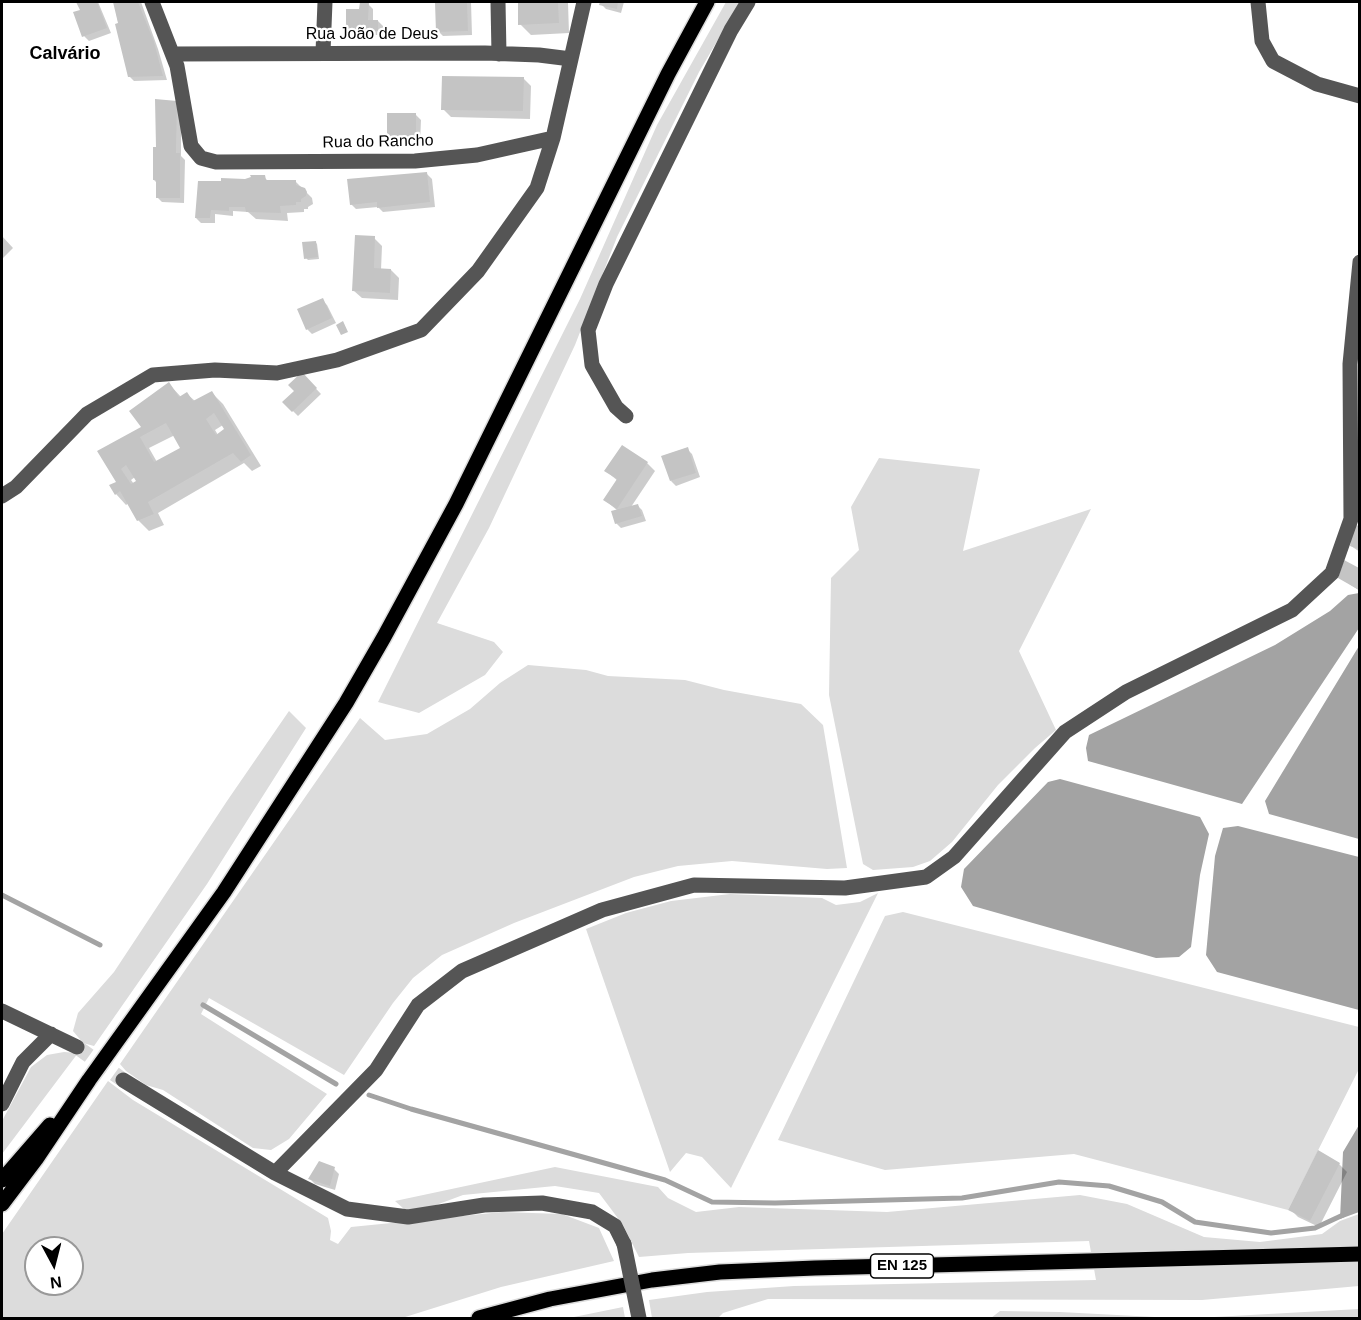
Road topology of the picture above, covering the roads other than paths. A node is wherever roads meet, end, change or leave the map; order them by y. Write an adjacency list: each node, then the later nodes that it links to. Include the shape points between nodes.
1 (152, 2): 9 (street)
2 (325, 2): 8 (street)
3 (498, 2): 10 (street)
4 (584, 2): 11 (street)
5 (707, 2): 20 (main road, via 456,504 384,637 224,892)
6 (748, 2): 15 (street, via 606,284 588,330 591,365 616,407)
7 (1258, 2): 12 (street, via 1262,41 1273,61 1317,84)
8 (323, 52): 9 (street, Rua João de Deus); 10 (street, Rua João de Deus)
9 (173, 54): 13 (street, Rua do Rancho, via 191,146 201,158 216,162 415,161 477,155)
10 (499, 54): 11 (street, Rua João de Deus)
11 (571, 59): 13 (street)
12 (1359, 96)
13 (553, 138): 16 (street, via 537,188 478,271 421,330 337,360 277,373 215,370 153,375 87,414 16,487)
14 (1359, 262): 23 (street, via 1350,364 1350,519 1332,573 1292,610 1126,692 1065,732 954,857 926,877 845,888 694,885 602,910 462,971 418,1005 376,1070)
15 (626, 416)
16 (2, 496)
17 (2, 1011): 18 (street)
18 (51, 1034): 19 (street); 22 (street, via 23,1062)
19 (77, 1047)
20 (89, 1080): 24 (main road); 25 (main road)
21 (123, 1080): 23 (street)
22 (2, 1104)
23 (275, 1173): 28 (street, bridge, via 347,1209 408,1217 484,1205 542,1203 592,1212 615,1226 624,1244)
24 (2, 1180)
25 (2, 1204)
26 (1359, 1254): 27 (main road, EN 125, via 720,1272 550,1299)
27 (480, 1318)
28 (639, 1318)

